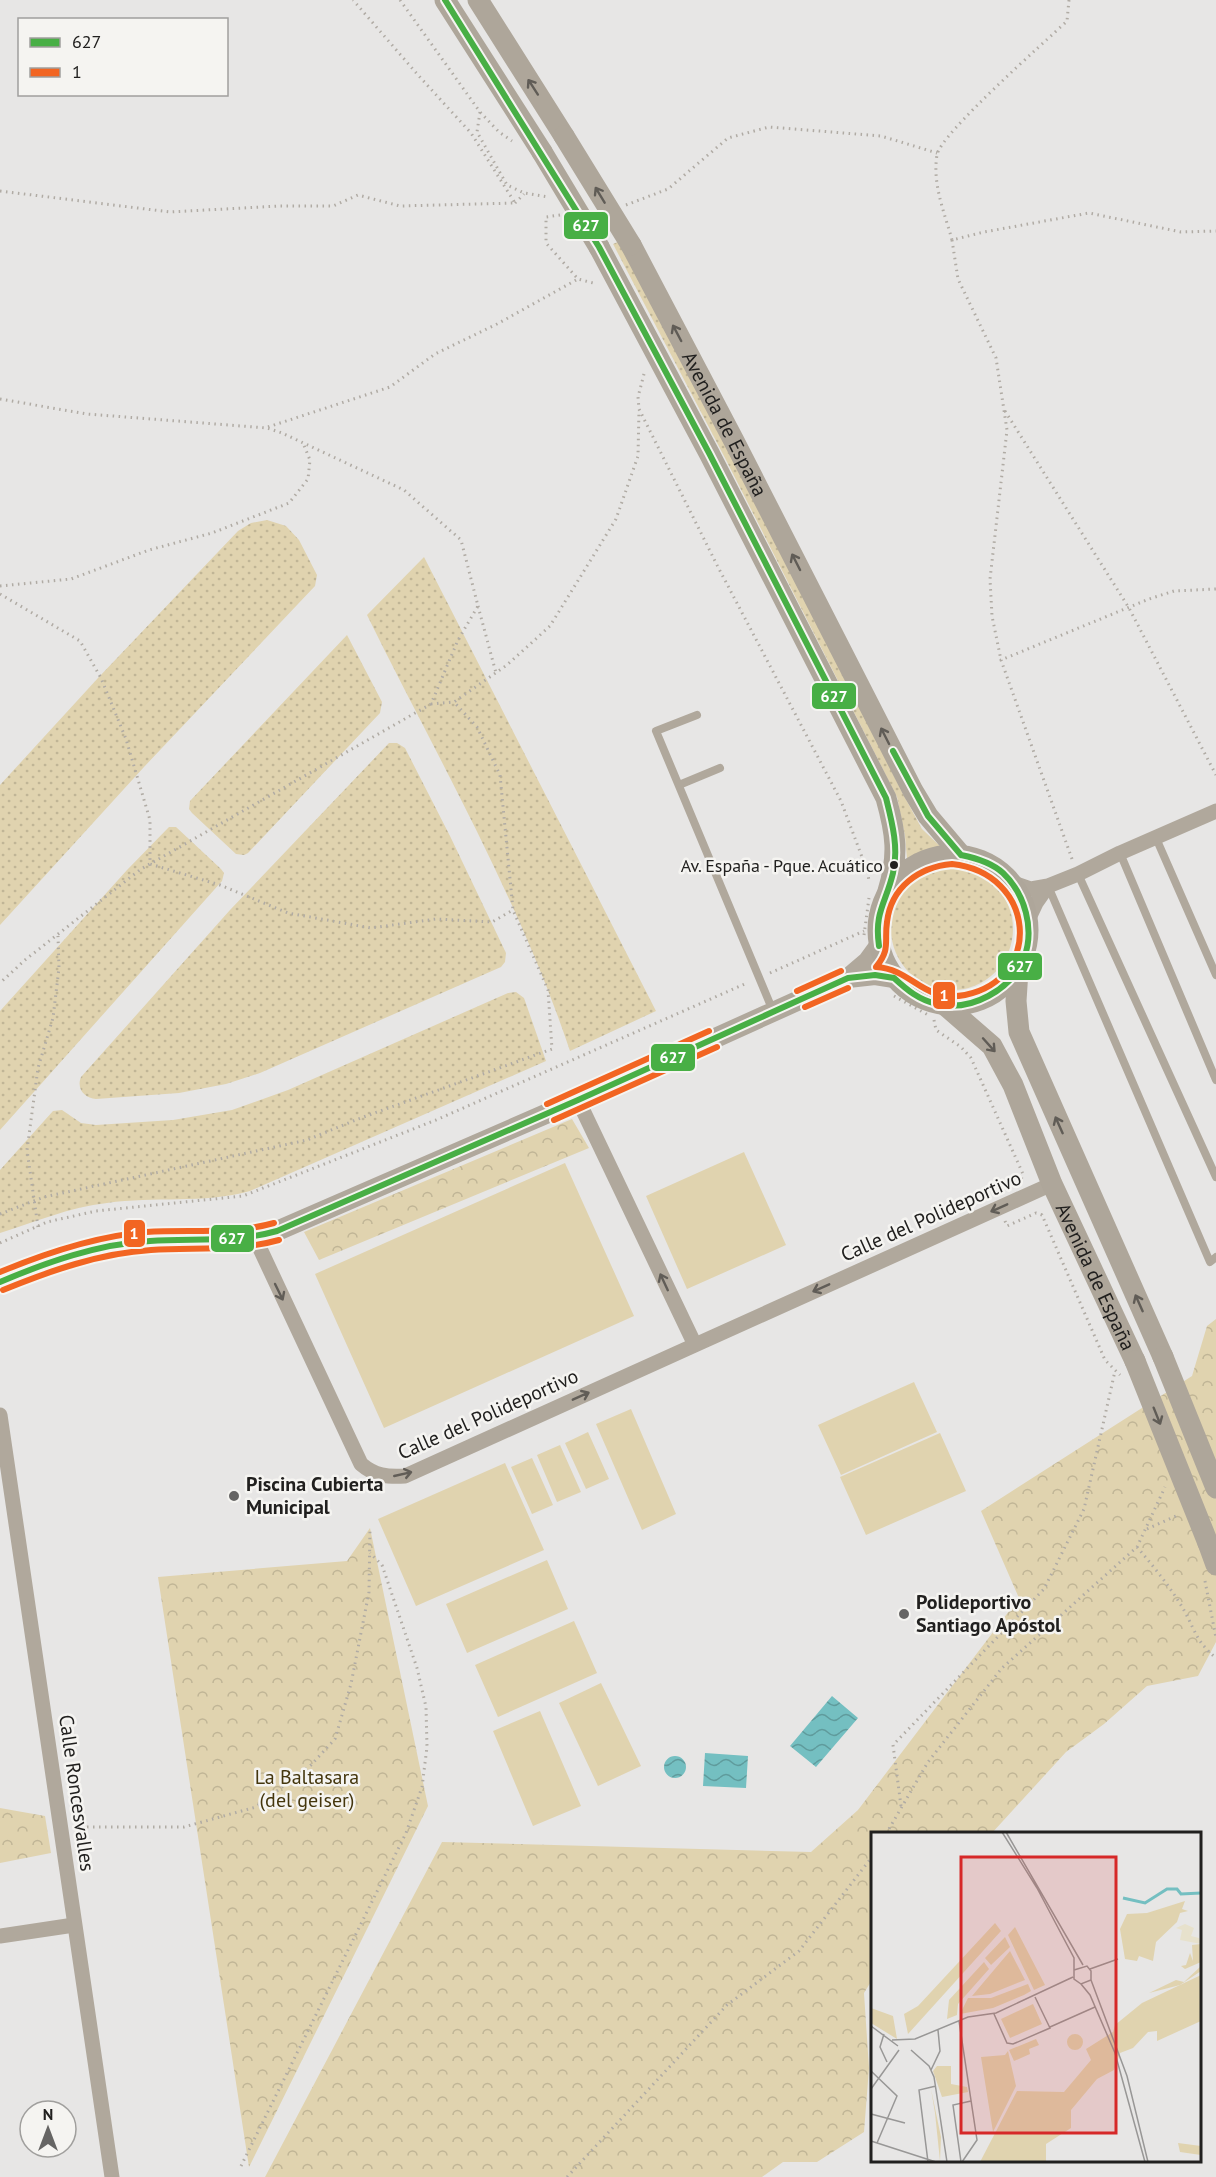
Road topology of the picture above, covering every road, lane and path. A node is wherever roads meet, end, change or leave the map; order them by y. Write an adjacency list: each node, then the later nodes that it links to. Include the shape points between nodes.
1 (353, 0): 10 (path, via 471,133)
2 (400, 0): 6 (path, via 480,112)
3 (445, 0): 44 (main road, Avenida de España, bridge, via 599,247 715,463 886,798 895,830 894,869)
4 (478, 0): 39 (main road, Avenida de España, one-way to 4, bridge, via 913,791 631,244)
5 (1070, 0): 7 (path, via 1067,21 952,131)
6 (517, 148)
7 (937, 153): 11 (path, via 881,136 769,127 728,138 668,189); 13 (path, via 937,185)
8 (0, 191): 10 (path, via 170,212 333,206 358,195 400,206)
9 (524, 194): 10 (path)
10 (514, 203)
11 (621, 206)
12 (1216, 231): 13 (path, via 1181,232 1089,213)
13 (952, 240): 20 (path, via 958,279 996,357)
14 (596, 277): 16 (path)
15 (578, 279): 21 (path, via 435,354 390,387)
16 (602, 285)
17 (644, 370): 19 (path)
18 (0, 399): 21 (path, via 87,414)
19 (639, 409): 29 (path, via 639,456 616,519 550,627); 48 (path, via 841,801 868,873)
20 (1004, 409): 27 (path); 28 (path, via 1007,430 990,579)
21 (267, 428): 22 (path)
22 (303, 443): 23 (path, via 310,460 308,479 289,503 71,579); 26 (path, via 404,490 461,540)
23 (0, 586)
24 (1216, 589): 27 (path, via 1174,591)
25 (0, 594): 40 (path, via 80,641 101,678 126,739 150,820)
26 (478, 606): 29 (path); 31 (path, via 458,640)
27 (1129, 608): 28 (path); 34 (path)
28 (1001, 660): 41 (path)
29 (496, 674): 30 (path)
30 (453, 702): 31 (path); 45 (path, via 477,727 500,775)
31 (431, 704): 40 (path)
32 (697, 715): 35 (lane, via 656,731)
33 (720, 768): 35 (lane)
34 (1216, 775)
35 (679, 785): 51 (lane)
36 (1216, 811): 37 (street)
37 (1156, 838): 38 (street); 50 (lane)
38 (1120, 853): 41 (street); 57 (lane)
39 (961, 855): 42 (main road, via 986,862); 44 (main road, via 939,855 919,862)
40 (150, 864): 45 (path, via 220,885 288,913 371,928 436,919 492,922); 47 (path)
41 (1078, 874): 43 (street); 59 (lane)
42 (1013, 883): 43 (street, via 1031,889); 46 (main road)
43 (1048, 886): 46 (street); 68 (lane, via 1210,1262)
44 (888, 891): 48 (main road, via 877,927)
45 (513, 910): 62 (path, via 548,990 552,1048 307,1140)
46 (1028, 920): 49 (main road, via 1029,937)
47 (58, 935): 53 (path); 62 (path, via 53,1018 38,1068 27,1150)
48 (869, 939): 51 (path); 52 (street, via 868,962); 54 (main road)
49 (1018, 970): 55 (main road, via 999,991 974,1003); 75 (main road, Avenida de España, one-way to 49, bridge, via 1019,1032)
50 (1216, 975)
51 (759, 978): 56 (lane); 65 (path, via 436,1120 243,1196 96,1210)
52 (848, 978): 54 (street, via 875,975); 56 (street)
53 (0, 983)
54 (893, 986): 55 (main road); 60 (path, via 899,1000 933,1017 936,1030 971,1058 1023,1174)
55 (946, 1006): 61 (main road, Avenida de España, one-way to 61, via 992,1046 1013,1085)
56 (773, 1012): 58 (street)
57 (1216, 1080)
58 (578, 1100): 66 (street); 70 (street, one-way to 58)
59 (1216, 1177)
60 (1021, 1182)
61 (1052, 1184): 63 (street, Calle del Polideportivo); 72 (main road, Avenida de España)
62 (34, 1201): 64 (path); 65 (path)
63 (999, 1208): 70 (street, Calle del Polideportivo, one-way to 70); 71 (path, via 1007,1226 1036,1213 1042,1215 1105,1360)
64 (0, 1214)
65 (38, 1227): 67 (path)
66 (255, 1239): 69 (street, via 148,1241 56,1261); 70 (street, Calle del Polideportivo, one-way to 70, via 361,1464 371,1473 405,1476)
67 (0, 1243)
68 (1216, 1257)
69 (0, 1282)
70 (695, 1345)
71 (1115, 1371): 72 (path); 82 (path, via 1084,1509 1044,1589 893,1745)
72 (1130, 1371): 79 (main road, Avenida de España, one-way to 79, bridge, via 1208,1543)
73 (0, 1415): 83 (street, Calle Roncesvalles)
74 (1166, 1486): 77 (path)
75 (1216, 1488)
76 (370, 1528): 78 (path)
77 (1137, 1547): 81 (path, via 1184,1611 1202,1647); 82 (path, via 1002,1668 928,1762)
78 (370, 1553): 83 (path, via 369,1592 351,1684 335,1739 311,1766 256,1807 184,1827); 88 (path, via 382,1565 417,1668 426,1717 422,1787 406,1833)
79 (1210, 1572): 80 (path)
80 (1216, 1638)
81 (1216, 1659)
82 (901, 1808): 84 (path)
83 (62, 1827): 86 (street, Calle Roncesvalles)
84 (887, 1832)
85 (871, 1860): 90 (path, via 799,1951 727,2005)
86 (74, 1925): 87 (street); 89 (street, Calle Roncesvalles)
87 (0, 1936)
88 (241, 2166)
89 (112, 2177)
90 (567, 2177)

